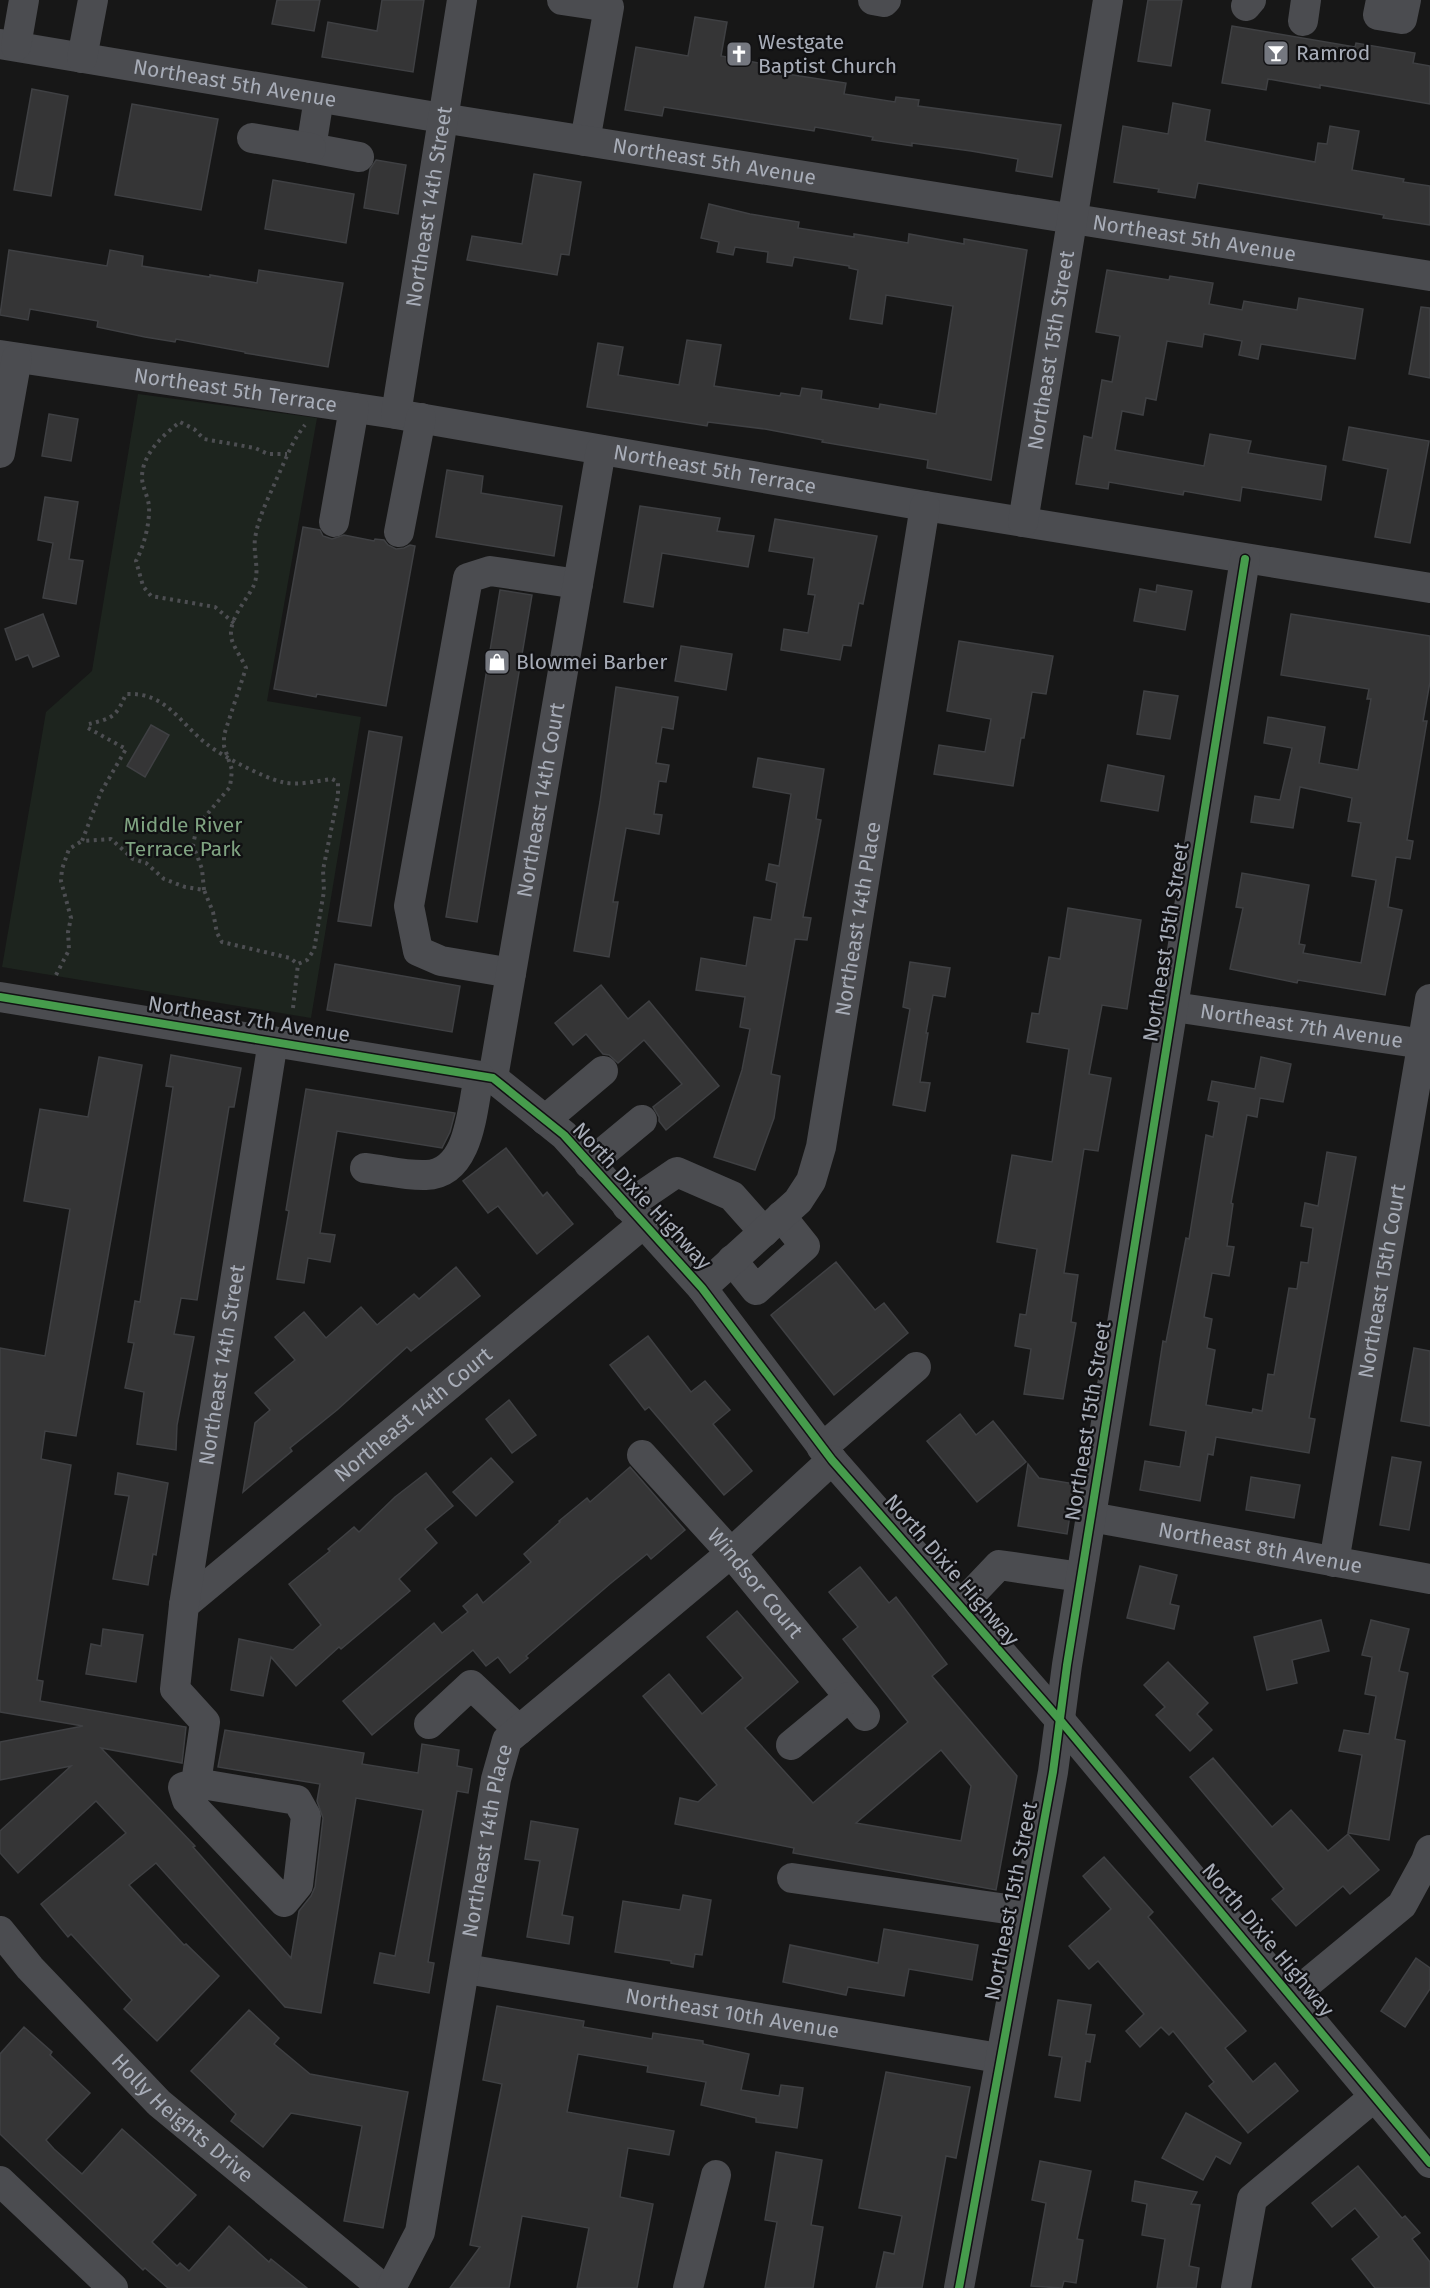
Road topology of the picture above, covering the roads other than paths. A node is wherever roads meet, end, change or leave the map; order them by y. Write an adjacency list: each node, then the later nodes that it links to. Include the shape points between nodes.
1 (24, 0): 10 (street)
2 (93, 0): 11 (street)
3 (462, 0): 13 (street, Northeast 14th Street)
4 (562, 0): 15 (street, via 609,7)
5 (873, 0): 6 (street)
6 (886, 0)
7 (1108, 0): 18 (street, Northeast 15th Street)
8 (1381, 0): 9 (street, via 1378,15 1402,19)
9 (1406, 0)
10 (8, 45): 11 (street, Northeast 5th Avenue)
11 (82, 58): 12 (street, Northeast 5th Avenue)
12 (319, 98): 13 (street, Northeast 5th Avenue); 16 (street)
13 (442, 118): 15 (street, Northeast 5th Avenue); 22 (street, Northeast 14th Street)
14 (252, 138): 16 (street)
15 (585, 141): 18 (street, Northeast 5th Avenue)
16 (311, 148): 17 (street)
17 (359, 157)
18 (1072, 220): 19 (street, Northeast 5th Avenue); 27 (street, Northeast 15th Street)
19 (1430, 276)
20 (8, 356): 21 (street, Northeast 5th Terrace); 24 (street)
21 (354, 408): 22 (street, Northeast 5th Terrace); 26 (street)
22 (409, 416): 23 (street, Northeast 5th Terrace); 28 (street, Northeast 14th Street)
23 (601, 450): 25 (street, Northeast 5th Terrace); 30 (street, Northeast 14th Court)
24 (0, 453)
25 (925, 506): 27 (street, Northeast 5th Terrace); 45 (street, Northeast 14th Place, via 821,1147 811,1181 798,1201)
26 (334, 522)
27 (1023, 522): 29 (street, Northeast 5th Terrace)
28 (399, 531)
29 (1245, 559): 31 (street, Northeast 5th Terrace); 35 (street, Northeast 15th Street)
30 (578, 584): 32 (street, Northeast 14th Court); 32 (street, via 490,571 468,579 410,906 418,951 441,961)
31 (1430, 588)
32 (511, 973): 39 (street, Northeast 14th Court)
33 (0, 997): 36 (street, Northeast 7th Avenue)
34 (1430, 999): 37 (street, Northeast 15th Court)
35 (1174, 1007): 37 (street, Northeast 7th Avenue); 51 (street, Northeast 15th Street)
36 (273, 1041): 39 (street, Northeast 7th Avenue); 56 (street, Northeast 14th Street)
37 (1426, 1045): 53 (street, Northeast 15th Court)
38 (603, 1071): 40 (street)
39 (486, 1077): 40 (street, North Dixie Highway); 43 (street, Northeast 14th Court, via 463,1149 451,1166 428,1175)
40 (545, 1120): 42 (street, North Dixie Highway)
41 (642, 1120): 42 (street)
42 (589, 1164): 44 (street, North Dixie Highway)
43 (365, 1168)
44 (635, 1215): 45 (street, Northeast 14th Court, via 677,1172 732,1196); 47 (street, North Dixie Highway); 56 (street, Northeast 14th Court)
45 (773, 1224): 46 (street, Northeast 14th Place); 46 (street, via 805,1246 756,1290)
46 (732, 1260): 47 (street, Northeast 14th Place)
47 (702, 1288): 49 (street, North Dixie Highway)
48 (916, 1367): 49 (street, Northeast 14th Place)
49 (827, 1454): 52 (street, Northeast 14th Place); 57 (street, North Dixie Highway)
50 (642, 1455): 52 (street, Windsor Court)
51 (1090, 1517): 53 (street, Northeast 8th Avenue); 54 (street, Northeast 15th Street)
52 (731, 1553): 60 (street, Northeast 14th Place); 61 (street, Windsor Court, via 857,1706)
53 (1334, 1562): 55 (street, Northeast 8th Avenue)
54 (1081, 1577): 57 (street, via 999,1565); 58 (street, Northeast 15th Street)
55 (1430, 1579)
56 (184, 1605): 62 (street, Northeast 14th Street, via 175,1689 205,1722)
57 (960, 1606): 58 (street, North Dixie Highway)
58 (1060, 1720): 65 (street, Northeast 15th Street); 68 (street, North Dixie Highway)
59 (429, 1724): 60 (street, via 471,1685)
60 (519, 1730): 67 (street, Northeast 14th Place, via 507,1740 496,1779)
61 (791, 1745)
62 (196, 1783): 62 (street, via 183,1787 187,1800 284,1902 298,1885 306,1816 297,1800)
63 (1430, 1850): 68 (street, via 1402,1905)
64 (792, 1878): 65 (street)
65 (1027, 1912): 69 (street, Northeast 15th Street)
66 (0, 1931): 75 (street, Holly Heights Drive, via 30,1968 159,2103)
67 (466, 1969): 69 (street, Northeast 10th Avenue); 76 (street, Northeast 14th Place, via 420,2232)
68 (1292, 1996): 70 (street, North Dixie Highway)
69 (999, 2058): 78 (street, Northeast 15th Street)
70 (1374, 2097): 71 (street, North Dixie Highway); 79 (street, via 1252,2199)
71 (1430, 2163)
72 (716, 2175): 77 (street)
73 (0, 2181): 74 (street)
74 (113, 2288)
75 (383, 2288)
76 (391, 2288)
77 (688, 2288)
78 (959, 2288)
79 (1236, 2288)

